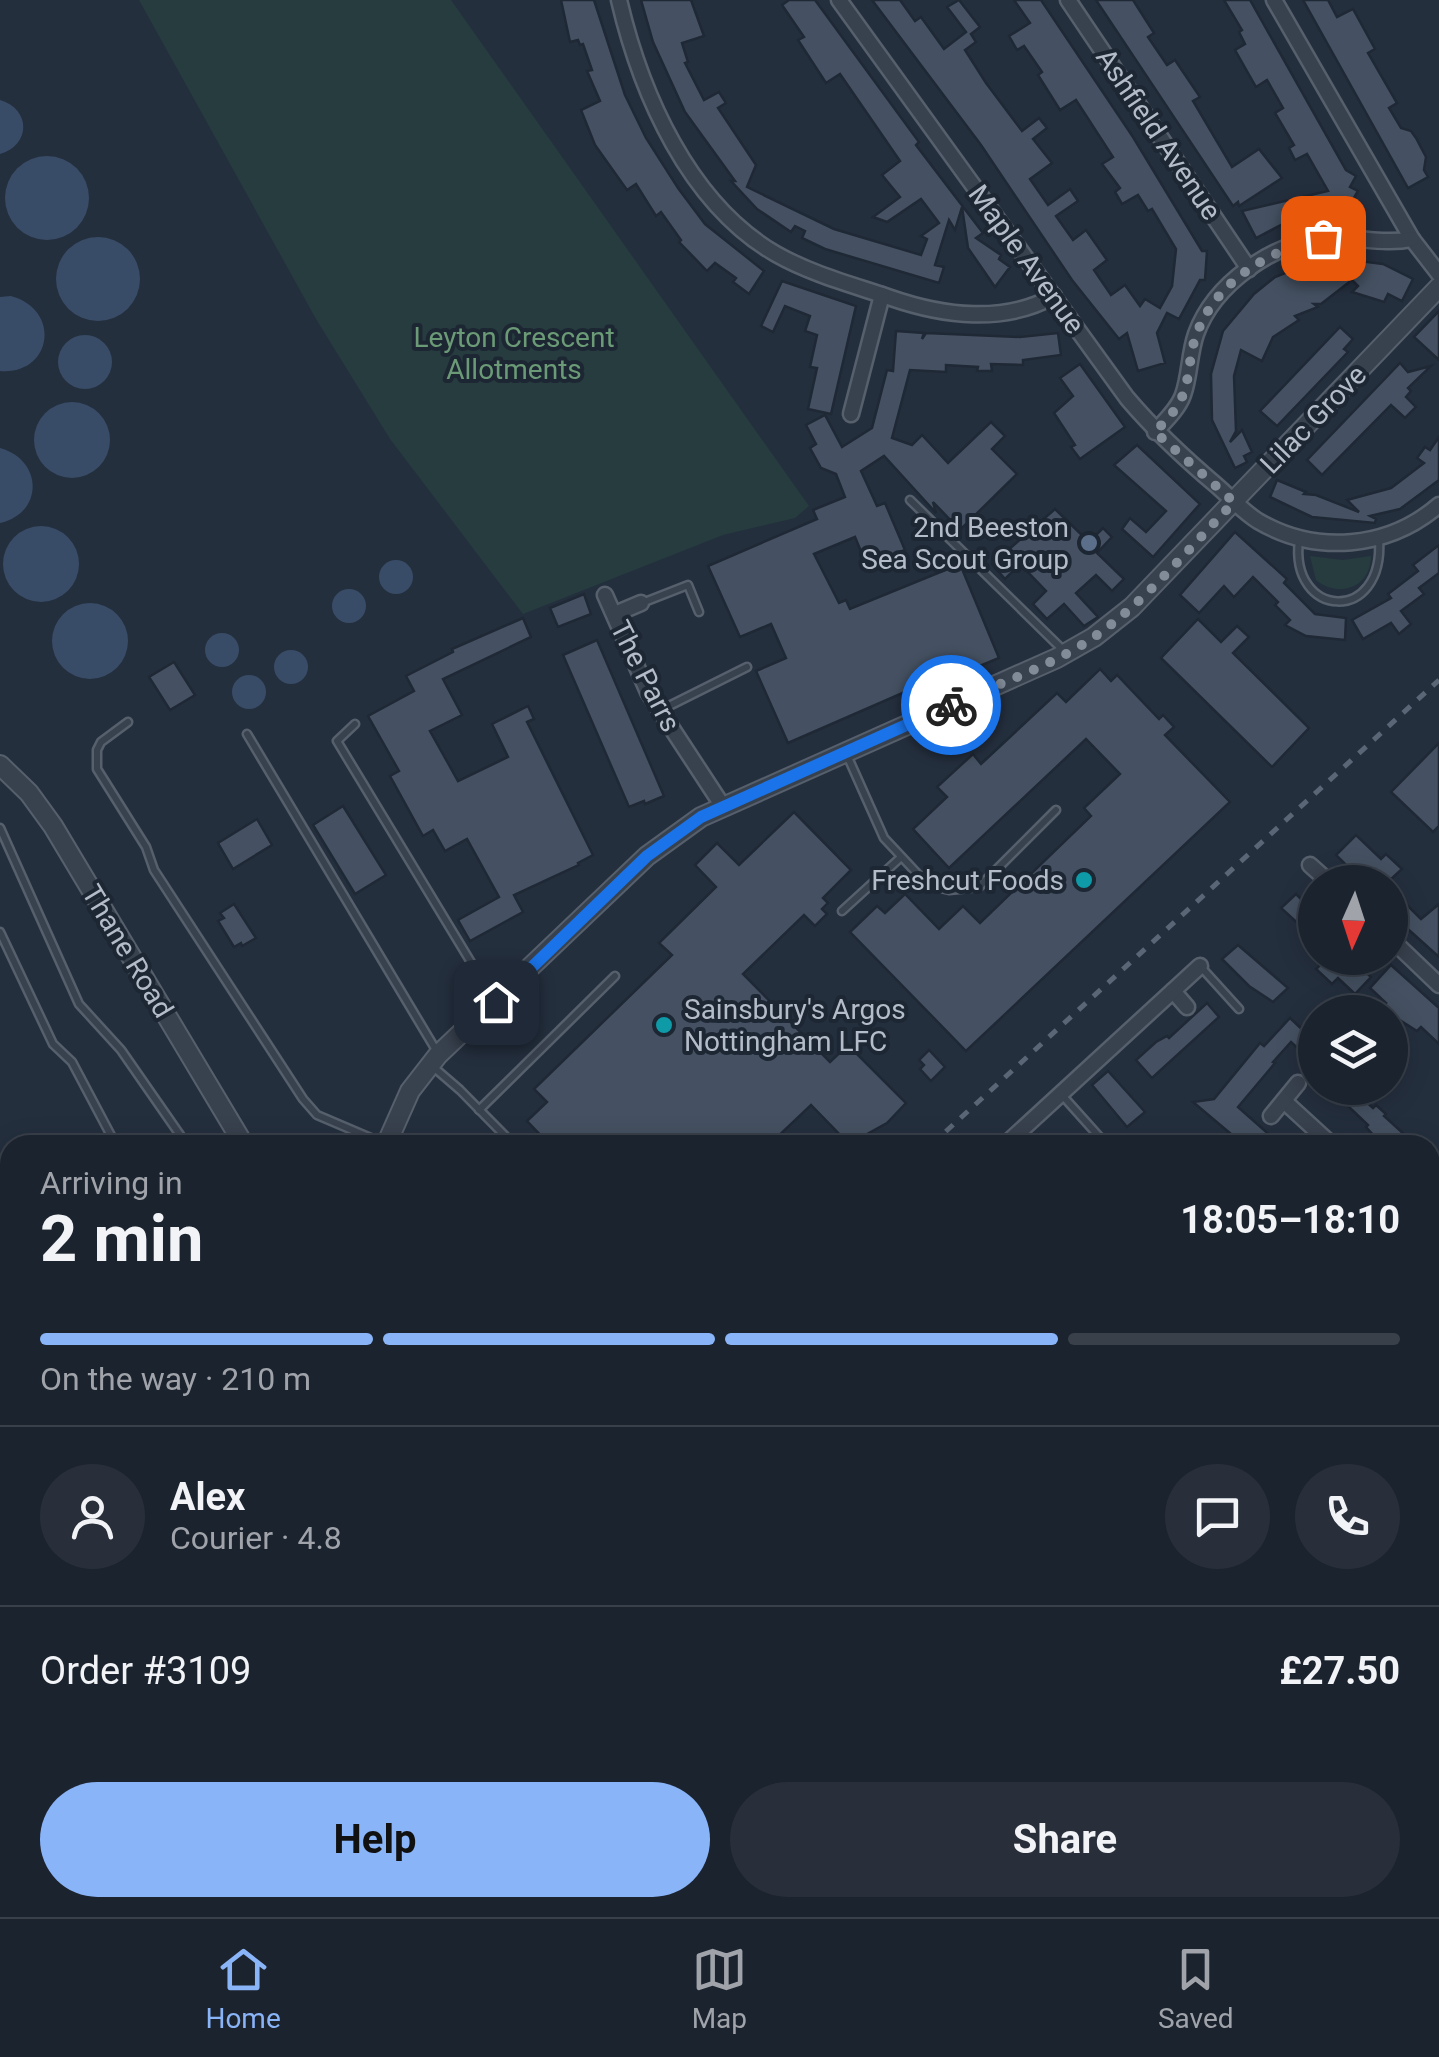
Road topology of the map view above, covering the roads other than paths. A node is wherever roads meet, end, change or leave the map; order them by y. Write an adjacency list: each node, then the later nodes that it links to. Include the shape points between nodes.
1 (619, 0): 9 (street, via 655,103 710,198 780,256)
2 (839, 0): 10 (street, Maple Avenue)
3 (1068, 0): 6 (street, Ashfield Avenue)
4 (1274, 0): 5 (street)
5 (1412, 239): 6 (street, via 1323,238); 7 (street)
6 (1249, 269): 12 (street, via 1210,308 1197,332 1183,397)
7 (1439, 274)
8 (1439, 287): 14 (street, Lilac Grove)
9 (882, 295): 10 (street, via 993,314 1018,312); 11 (street)
10 (1054, 296): 12 (street, Maple Avenue)
11 (851, 414)
12 (1155, 432): 14 (street, Maple Avenue)
13 (910, 500): 22 (lane)
14 (1234, 502): 16 (street, Maple Avenue); 22 (street, Lilac Grove, via 1132,607)
15 (1439, 504): 17 (street)
16 (1299, 538): 17 (street, Maple Avenue); 17 (lane, via 1302,580 1321,598 1347,600 1375,579)
17 (1379, 538)
18 (606, 594): 21 (street, The Parrs)
19 (640, 603): 20 (lane, via 688,585); 21 (street)
20 (699, 612)
21 (615, 614): 24 (street, The Parrs)
22 (1066, 653): 28 (street, Lilac Grove)
23 (746, 666): 24 (lane)
24 (659, 711): 30 (street, The Parrs)
25 (128, 722): 53 (lane, via 101,742 97,769 154,870 303,1099 318,1115)
26 (355, 724): 41 (lane, via 337,741)
27 (247, 734): 44 (lane)
28 (846, 752): 30 (street, Lilac Grove); 33 (lane, via 884,838)
29 (0, 765): 52 (street, Thane Road, via 53,826)
30 (722, 805): 41 (street, Lilac Grove, via 647,856)
31 (1056, 810): 33 (lane, via 979,887 928,885)
32 (0, 828): 51 (lane, via 79,1004 121,1050)
33 (900, 858): 34 (lane)
34 (842, 911)
35 (0, 932): 50 (lane, via 53,1044 72,1062)
36 (1408, 955): 39 (street)
37 (1200, 966): 40 (street); 43 (lane)
38 (615, 976): 48 (lane)
39 (1439, 985)
40 (1173, 991): 42 (street); 46 (street)
41 (496, 1002): 44 (street, Lilac Grove)
42 (1186, 1007)
43 (1238, 1009)
44 (434, 1060): 48 (lane); 54 (street, Lilac Grove, via 410,1091)
45 (1298, 1083): 47 (street)
46 (1061, 1094): 56 (street); 57 (lane)
47 (1284, 1100): 49 (street); 58 (street)
48 (479, 1110): 55 (lane)
49 (1271, 1116)
50 (111, 1135)
51 (179, 1135)
52 (238, 1135)
53 (363, 1135)
54 (390, 1135)
55 (504, 1135)
56 (1016, 1135)
57 (1098, 1135)
58 (1321, 1135)

